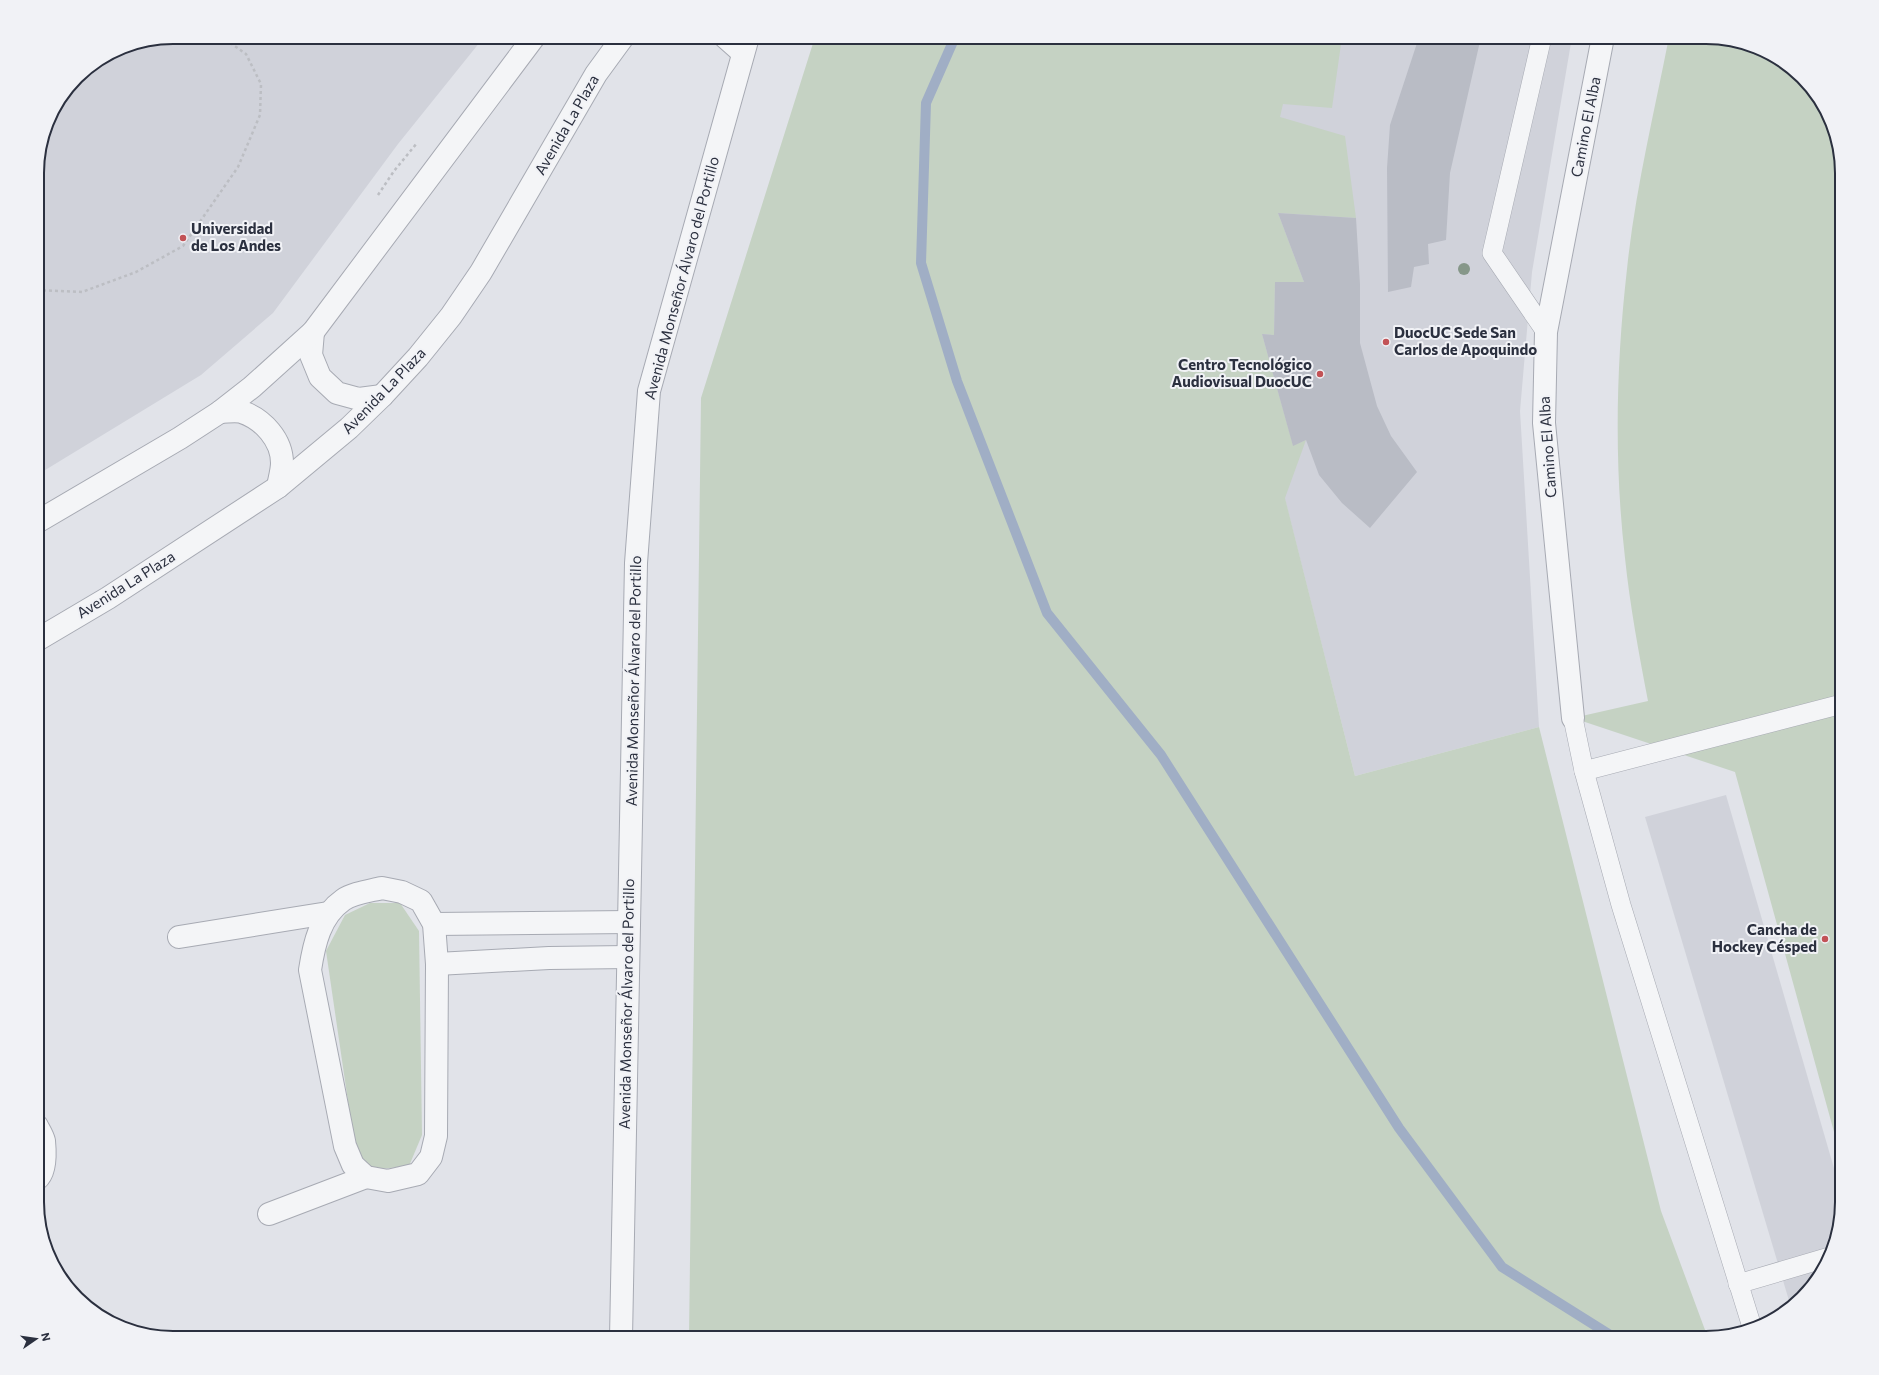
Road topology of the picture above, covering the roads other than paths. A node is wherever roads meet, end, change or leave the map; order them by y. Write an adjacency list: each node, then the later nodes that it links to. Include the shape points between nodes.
1 (529, 44): 6 (street)
2 (618, 44): 8 (street, Avenida La Plaza, via 596,74 481,272 418,357)
3 (1540, 44): 7 (lane, via 1492,252)
4 (1602, 44): 7 (street, Camino El Alba)
5 (746, 45): 17 (street, Avenida Monseñor Álvaro del Portillo, via 649,391 636,563)
6 (313, 332): 8 (street, via 311,356 320,377 337,393 359,399); 9 (street)
7 (1546, 332): 14 (street, Camino El Alba, via 1544,423)
8 (382, 396): 10 (street, Avenida La Plaza, via 332,444)
9 (220, 412): 10 (street, via 240,412 256,418 270,430 280,449 282,464); 11 (street)
10 (278, 488): 12 (street, Avenida La Plaza, via 108,598)
11 (44, 518)
12 (44, 636)
13 (1835, 706): 15 (lane)
14 (1573, 718): 15 (lane)
15 (1584, 771): 27 (lane, via 1621,905)
16 (328, 913): 18 (street, via 344,899 382,888 402,892 421,901); 19 (street); 24 (street, via 314,943 310,970 346,1146 353,1165)
17 (629, 922): 18 (street); 20 (street, Avenida Monseñor Álvaro del Portillo)
18 (434, 924): 21 (street)
19 (179, 937)
20 (628, 956): 21 (street); 29 (street, Avenida Monseñor Álvaro del Portillo)
21 (437, 964): 24 (street, via 438,1114 431,1157 418,1174 388,1181)
22 (44, 1140): 23 (street)
23 (44, 1162)
24 (366, 1177): 25 (street)
25 (269, 1214)
26 (1822, 1259): 27 (lane)
27 (1738, 1284): 28 (lane)
28 (1751, 1323)
29 (621, 1331)

